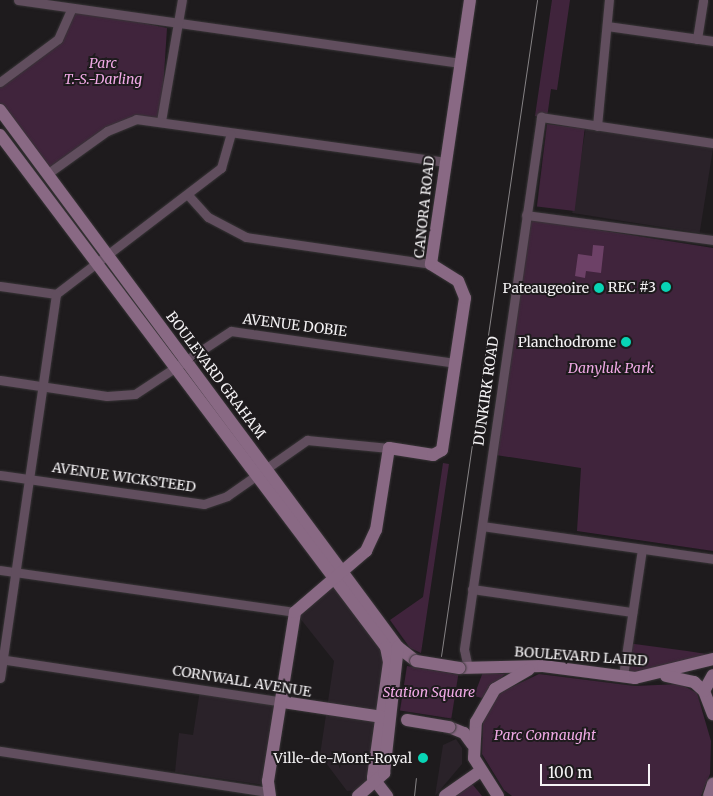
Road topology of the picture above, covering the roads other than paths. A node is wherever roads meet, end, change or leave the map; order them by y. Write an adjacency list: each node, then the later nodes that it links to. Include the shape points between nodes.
1 (18, 0): 6 (street)
2 (182, 0): 7 (street)
3 (470, 0): 11 (street, CANORA ROAD)
4 (609, 0): 8 (street)
5 (703, 0): 9 (street)
6 (72, 8): 7 (street); 12 (street, via 58,39)
7 (178, 23): 11 (street); 14 (street)
8 (607, 26): 9 (street); 15 (street)
9 (697, 39): 10 (street)
10 (713, 41)
11 (458, 63): 20 (street, CANORA ROAD)
12 (0, 82)
13 (0, 110): 16 (street, BOULEVARD GRAHAM)
14 (161, 121): 17 (street); 21 (street, via 136,119 117,125)
15 (597, 126): 19 (street); 23 (street, DUNKIRK ROAD, via 540,117)
16 (15, 130): 18 (street); 21 (street, BOULEVARD GRAHAM)
17 (231, 134): 20 (street); 22 (street, via 221,168)
18 (1, 138): 26 (street, BOULEVARD GRAHAM)
19 (713, 143)
20 (444, 162): 27 (street, CANORA ROAD)
21 (48, 174): 25 (street, BOULEVARD GRAHAM)
22 (188, 195): 25 (street); 27 (street, via 208,217 246,237)
23 (526, 215): 24 (street); 41 (street, DUNKIRK ROAD)
24 (713, 240)
25 (109, 255): 26 (street); 30 (street, BOULEVARD GRAHAM)
26 (96, 264): 29 (street); 32 (street, BOULEVARD GRAHAM)
27 (431, 264): 31 (street, CANORA ROAD, via 458,281 465,292)
28 (0, 286): 29 (street)
29 (56, 294): 34 (street)
30 (186, 360): 31 (street, AVENUE DOBIE, via 217,337 239,331); 32 (street, AVENUE DOBIE); 37 (street, BOULEVARD GRAHAM)
31 (455, 363): 36 (street, CANORA ROAD, via 442,450)
32 (174, 368): 34 (street, AVENUE DOBIE, via 147,389 121,397); 39 (street, BOULEVARD GRAHAM)
33 (0, 380): 34 (street, AVENUE DOBIE)
34 (42, 386): 40 (street)
35 (389, 448): 36 (street, AVENUE WICKSTEED); 37 (street, AVENUE WICKSTEED, via 316,438 298,444); 45 (street, via 376,530 366,551)
36 (433, 455)
37 (266, 467): 39 (street, AVENUE WICKSTEED); 45 (street, BOULEVARD GRAHAM)
38 (0, 474): 40 (street, AVENUE WICKSTEED)
39 (255, 474): 40 (street, AVENUE WICKSTEED, via 227,496 204,504); 47 (street, BOULEVARD GRAHAM)
40 (29, 479): 46 (street)
41 (482, 526): 42 (street); 48 (street, DUNKIRK ROAD)
42 (642, 549): 43 (street); 50 (street)
43 (713, 559)
44 (0, 570): 46 (street)
45 (345, 571): 47 (street); 51 (street, BOULEVARD GRAHAM)
46 (16, 572): 49 (street); 52 (street)
47 (333, 580): 49 (street); 55 (street, BOULEVARD GRAHAM, via 386,647)
48 (472, 589): 50 (street); 57 (street, DUNKIRK ROAD)
49 (295, 612): 63 (street)
50 (632, 612): 59 (street)
51 (398, 647): 54 (street, BOULEVARD LAIRD); 55 (street, BOULEVARD GRAHAM)
52 (1, 659): 61 (street); 63 (street, CORNWALL AVENUE)
53 (713, 659): 60 (street, BOULEVARD LAIRD)
54 (416, 661): 55 (street, BOULEVARD LAIRD); 57 (street, BOULEVARD LAIRD, bridge)
55 (394, 662): 65 (street)
56 (543, 666): 57 (street, BOULEVARD LAIRD); 59 (street, BOULEVARD LAIRD); 66 (street, via 518,673 495,689 481,708)
57 (463, 668)
58 (713, 675): 62 (street)
59 (622, 676): 60 (street, BOULEVARD LAIRD)
60 (651, 677): 62 (street, via 684,678)
61 (0, 678)
62 (704, 691): 64 (street)
63 (283, 702): 65 (street, CORNWALL AVENUE); 71 (street)
64 (713, 714)
65 (386, 717): 66 (street, CORNWALL AVENUE, bridge, via 449,727 464,733); 69 (street, via 384,773)
66 (472, 744): 68 (street)
67 (0, 751): 71 (street)
68 (479, 772): 74 (street); 75 (street)
69 (374, 784): 72 (street); 73 (street)
70 (713, 784): 76 (street)
71 (269, 794)
72 (358, 796)
73 (387, 796)
74 (445, 796)
75 (498, 796)
76 (709, 796)

